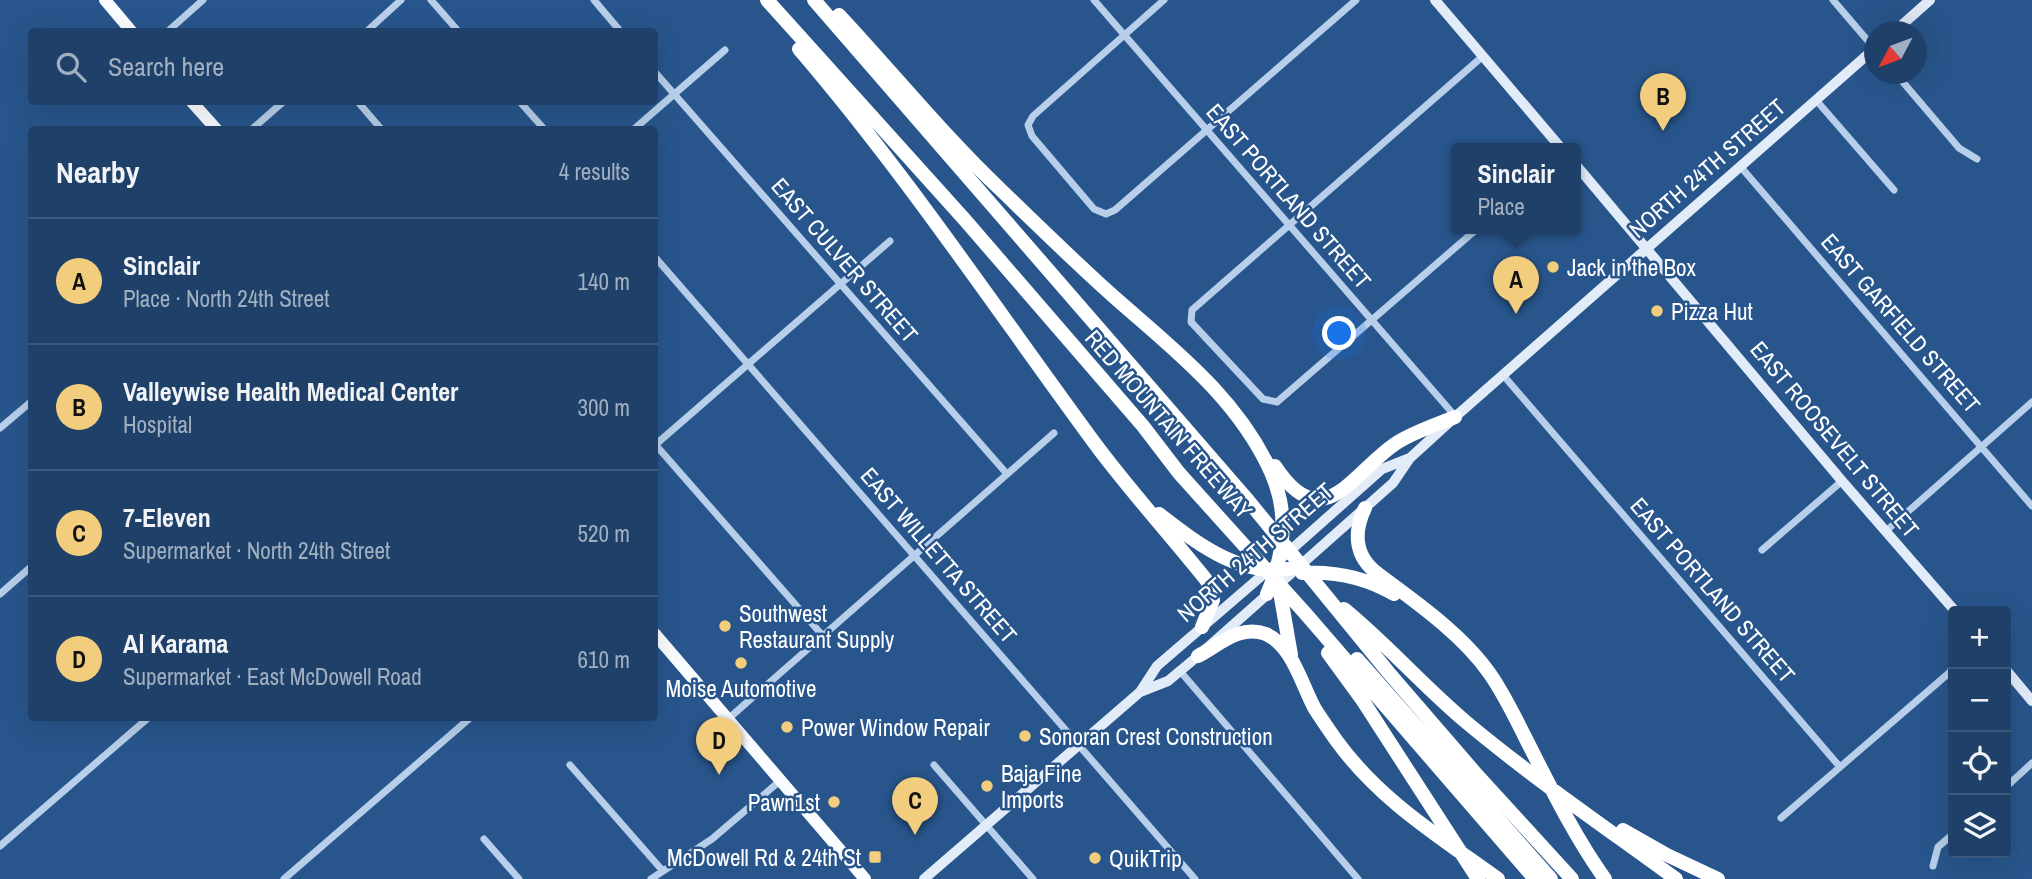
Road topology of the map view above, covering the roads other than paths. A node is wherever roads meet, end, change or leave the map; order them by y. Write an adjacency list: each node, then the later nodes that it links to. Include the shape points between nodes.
1 (105, 0): 16 (main road)
2 (203, 0): 17 (street)
3 (401, 0): 18 (street)
4 (431, 0): 19 (street)
5 (594, 0): 20 (street)
6 (765, 0): 66 (highway); 69 (highway, RED MOUNTAIN FREEWAY, via 965,220 1143,426 1185,466)
7 (814, 0): 75 (highway, RED MOUNTAIN FREEWAY)
8 (825, 0): 57 (highway, via 965,155 1214,386)
9 (1094, 0): 21 (street, EAST PORTLAND STREET)
10 (1164, 0): 21 (street)
11 (1356, 0): 39 (street)
12 (1435, 0): 24 (main road)
13 (1833, 0): 22 (street)
14 (1930, 0): 15 (main road)
15 (1906, 21)
16 (129, 28)
17 (172, 28)
18 (370, 28)
19 (456, 28)
20 (618, 28)
21 (1124, 35): 39 (street, EAST PORTLAND STREET); 39 (street, via 1028,125 1032,136 1094,209 1106,214 1115,210)
22 (1864, 36)
23 (725, 50): 28 (street)
24 (1483, 56): 40 (main road); 45 (street)
25 (1864, 57): 29 (main road, NORTH 24TH STREET)
26 (658, 76): 28 (street, EAST CULVER STREET)
27 (1905, 84): 41 (street, via 1959,148)
28 (674, 94): 38 (street); 50 (street, EAST CULVER STREET)
29 (1816, 100): 42 (main road, NORTH 24TH STREET); 44 (street)
30 (195, 105): 34 (main road)
31 (280, 105): 35 (street)
32 (361, 105): 36 (street)
33 (523, 105): 37 (street)
34 (213, 126)
35 (256, 126)
36 (379, 126)
37 (541, 126)
38 (638, 126)
39 (1207, 130): 45 (street, EAST PORTLAND STREET)
40 (1557, 143)
41 (1977, 159)
42 (1740, 166): 48 (main road, NORTH 24TH STREET); 61 (street, EAST GARFIELD STREET)
43 (1581, 171): 48 (main road, EAST ROOSEVELT STREET)
44 (1894, 190)
45 (1290, 226): 51 (street, EAST PORTLAND STREET); 51 (street, via 1192,310 1191,322 1197,332 1263,399 1277,402)
46 (1471, 234): 51 (street)
47 (890, 240): 50 (street)
48 (1646, 248): 53 (main road, NORTH 24TH STREET); 65 (main road, EAST ROOSEVELT STREET)
49 (658, 261): 52 (street, EAST WILLETTA STREET)
50 (841, 284): 52 (street); 64 (street, EAST CULVER STREET)
51 (1372, 321): 56 (street, EAST PORTLAND STREET)
52 (749, 365): 60 (street); 72 (street, EAST WILLETTA STREET)
53 (1503, 375): 56 (main road, NORTH 24TH STREET); 98 (street, EAST PORTLAND STREET)
54 (2032, 402): 61 (street)
55 (28, 404): 58 (street)
56 (1455, 417): 57 (highway, via 1396,443 1336,495 1314,499 1291,488); 63 (main road, NORTH 24TH STREET)
57 (1242, 421): 74 (highway, via 1270,470 1281,502 1284,539)
58 (0, 428)
59 (1054, 433): 64 (street)
60 (658, 442)
61 (1981, 447): 67 (street, EAST GARFIELD STREET); 70 (street)
62 (658, 448): 82 (street)
63 (1410, 458): 68 (main road, NORTH 24TH STREET, via 1393,483); 74 (main road, NORTH 24TH STREET, via 1382,469)
64 (1007, 474): 72 (street)
65 (1842, 481): 70 (main road, EAST ROOSEVELT STREET); 71 (street)
66 (1139, 498): 74 (highway, via 1219,556); 81 (highway, via 1207,580 1213,600)
67 (2032, 506)
68 (1366, 508): 74 (main road, NORTH 24TH STREET); 79 (highway, via 1357,538 1364,561)
69 (1225, 517): 74 (highway, RED MOUNTAIN FREEWAY); 80 (highway)
70 (1886, 531): 78 (main road, EAST ROOSEVELT STREET)
71 (1762, 550)
72 (915, 556): 82 (street); 94 (street, EAST WILLETTA STREET)
73 (28, 570): 76 (street)
74 (1279, 572): 77 (highway); 79 (highway, via 1358,578); 80 (highway, RED MOUNTAIN FREEWAY); 81 (main road, NORTH 24TH STREET); 85 (highway)
75 (1325, 593): 99 (highway, RED MOUNTAIN FREEWAY); 104 (highway, via 1510,758)
76 (0, 594)
77 (1267, 594): 84 (main road, NORTH 24TH STREET)
78 (1951, 606)
79 (1425, 612): 124 (highway, via 1458,638 1489,672)
80 (1306, 613): 118 (highway); 120 (highway, RED MOUNTAIN FREEWAY); 121 (highway)
81 (1202, 627): 89 (main road, NORTH 24TH STREET, via 1157,666)
82 (823, 636): 91 (street)
83 (658, 638): 91 (main road)
84 (1198, 656): 85 (highway, via 1233,635 1257,632 1277,642); 87 (main road, NORTH 24TH STREET)
85 (1293, 663): 119 (highway, via 1324,722 1369,780 1401,809)
86 (1952, 669): 98 (street)
87 (1180, 671): 89 (main road, NORTH 24TH STREET); 117 (street)
88 (2011, 676): 90 (main road)
89 (1140, 692): 94 (main road, NORTH 24TH STREET)
90 (2032, 701)
91 (728, 719): 100 (main road)
92 (145, 721): 107 (street)
93 (467, 721): 110 (street)
94 (1080, 745): 103 (main road, NORTH 24TH STREET); 116 (street, EAST WILLETTA STREET)
95 (2032, 763): 101 (street)
96 (570, 765): 109 (street)
97 (934, 765): 103 (street)
98 (1840, 767): 102 (street)
99 (1477, 775): 122 (highway); 123 (highway, RED MOUNTAIN FREEWAY)
100 (781, 780): 109 (street, via 712,839); 113 (main road)
101 (2011, 782)
102 (1781, 818)
103 (986, 825): 114 (main road, NORTH 24TH STREET); 115 (street)
104 (1619, 832): 125 (highway); 126 (highway)
105 (484, 839): 111 (street)
106 (1948, 839): 108 (street, via 1938,848)
107 (0, 846)
108 (1933, 866)
109 (662, 870): 112 (street)
110 (284, 879)
111 (519, 879)
112 (651, 879)
113 (864, 879)
114 (924, 879)
115 (1033, 879)
116 (1195, 879)
117 (1358, 879)
118 (1478, 879)
119 (1498, 879)
120 (1535, 879)
121 (1551, 879)
122 (1561, 879)
123 (1572, 879)
124 (1605, 879)
125 (1676, 879)
126 (1718, 879)

